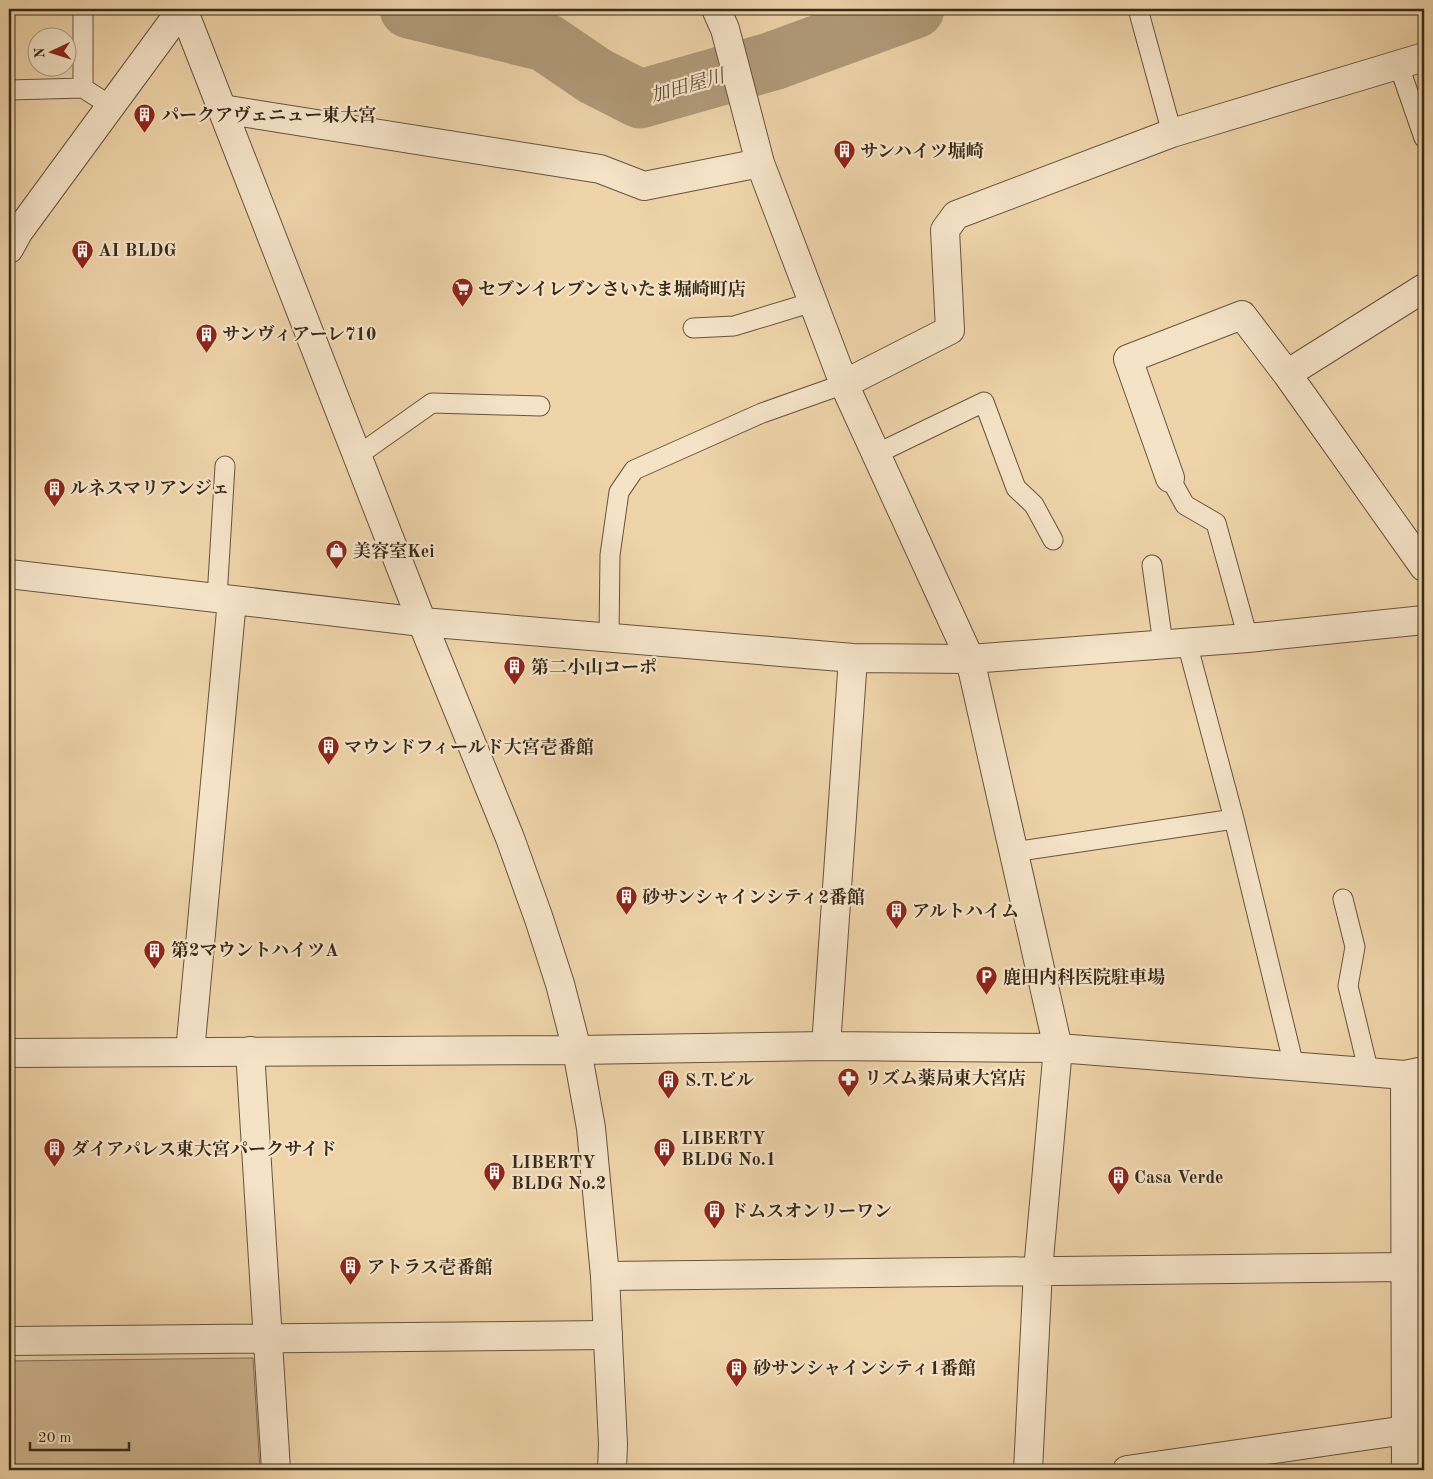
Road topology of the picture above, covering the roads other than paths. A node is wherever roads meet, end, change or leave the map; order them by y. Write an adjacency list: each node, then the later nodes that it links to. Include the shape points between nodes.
1 (83, 9): 7 (lane)
2 (183, 9): 9 (street); 10 (street)
3 (716, 9): 13 (street, via 725,29)
4 (1138, 9): 11 (lane)
5 (1424, 57): 6 (street)
6 (1399, 66): 11 (street); 12 (lane)
7 (83, 88): 8 (lane); 9 (lane)
8 (9, 90)
9 (112, 106): 14 (street)
10 (222, 110): 13 (street, via 600,170 644,186); 22 (street)
11 (1172, 133): 19 (street, via 956,215 944,230 950,330)
12 (1424, 138)
13 (760, 163): 16 (street)
14 (12, 237)
15 (1424, 288): 18 (street)
16 (813, 302): 17 (lane, via 734,326); 19 (street)
17 (693, 328)
18 (1287, 374): 24 (street, via 1242,315 1128,359); 27 (street)
19 (844, 384): 21 (street); 32 (lane, via 762,412 634,470 619,492 610,554)
20 (540, 406): 22 (lane, via 432,403)
21 (876, 454): 25 (lane, via 984,402 1016,488 1034,505); 36 (street)
22 (357, 456): 31 (street)
23 (225, 466): 29 (lane)
24 (1170, 478): 33 (lane, via 1185,504 1216,523)
25 (1053, 540)
26 (1152, 565): 34 (lane)
27 (1424, 567)
28 (9, 574): 29 (street)
29 (225, 599): 31 (street); 45 (street)
30 (1424, 620): 33 (street)
31 (422, 622): 32 (street); 42 (street, via 510,838 557,975)
32 (609, 637): 35 (street)
33 (1248, 638): 34 (street)
34 (1175, 643): 36 (street); 37 (lane)
35 (853, 658): 36 (street); 40 (street)
36 (970, 659): 38 (street)
37 (1234, 819): 38 (lane); 46 (lane)
38 (1013, 852): 41 (street)
39 (1343, 899): 47 (lane, via 1355,947 1348,986)
40 (826, 1046): 41 (street); 42 (street)
41 (1058, 1048): 46 (street); 50 (street)
42 (577, 1050): 43 (street); 51 (street, via 591,1128)
43 (250, 1051): 45 (street); 53 (street)
44 (9, 1052): 45 (street)
45 (190, 1052)
46 (1294, 1066): 47 (street)
47 (1369, 1073): 48 (street)
48 (1414, 1073): 49 (street)
49 (1406, 1267): 50 (street); 55 (street)
50 (1038, 1270): 51 (street); 58 (street)
51 (605, 1276): 52 (street)
52 (608, 1335): 53 (street); 57 (street)
53 (268, 1338): 54 (street); 56 (street)
54 (9, 1341)
55 (1406, 1430): 59 (street); 60 (street)
56 (276, 1470)
57 (612, 1470)
58 (1028, 1470)
59 (1127, 1470)
60 (1406, 1470)

